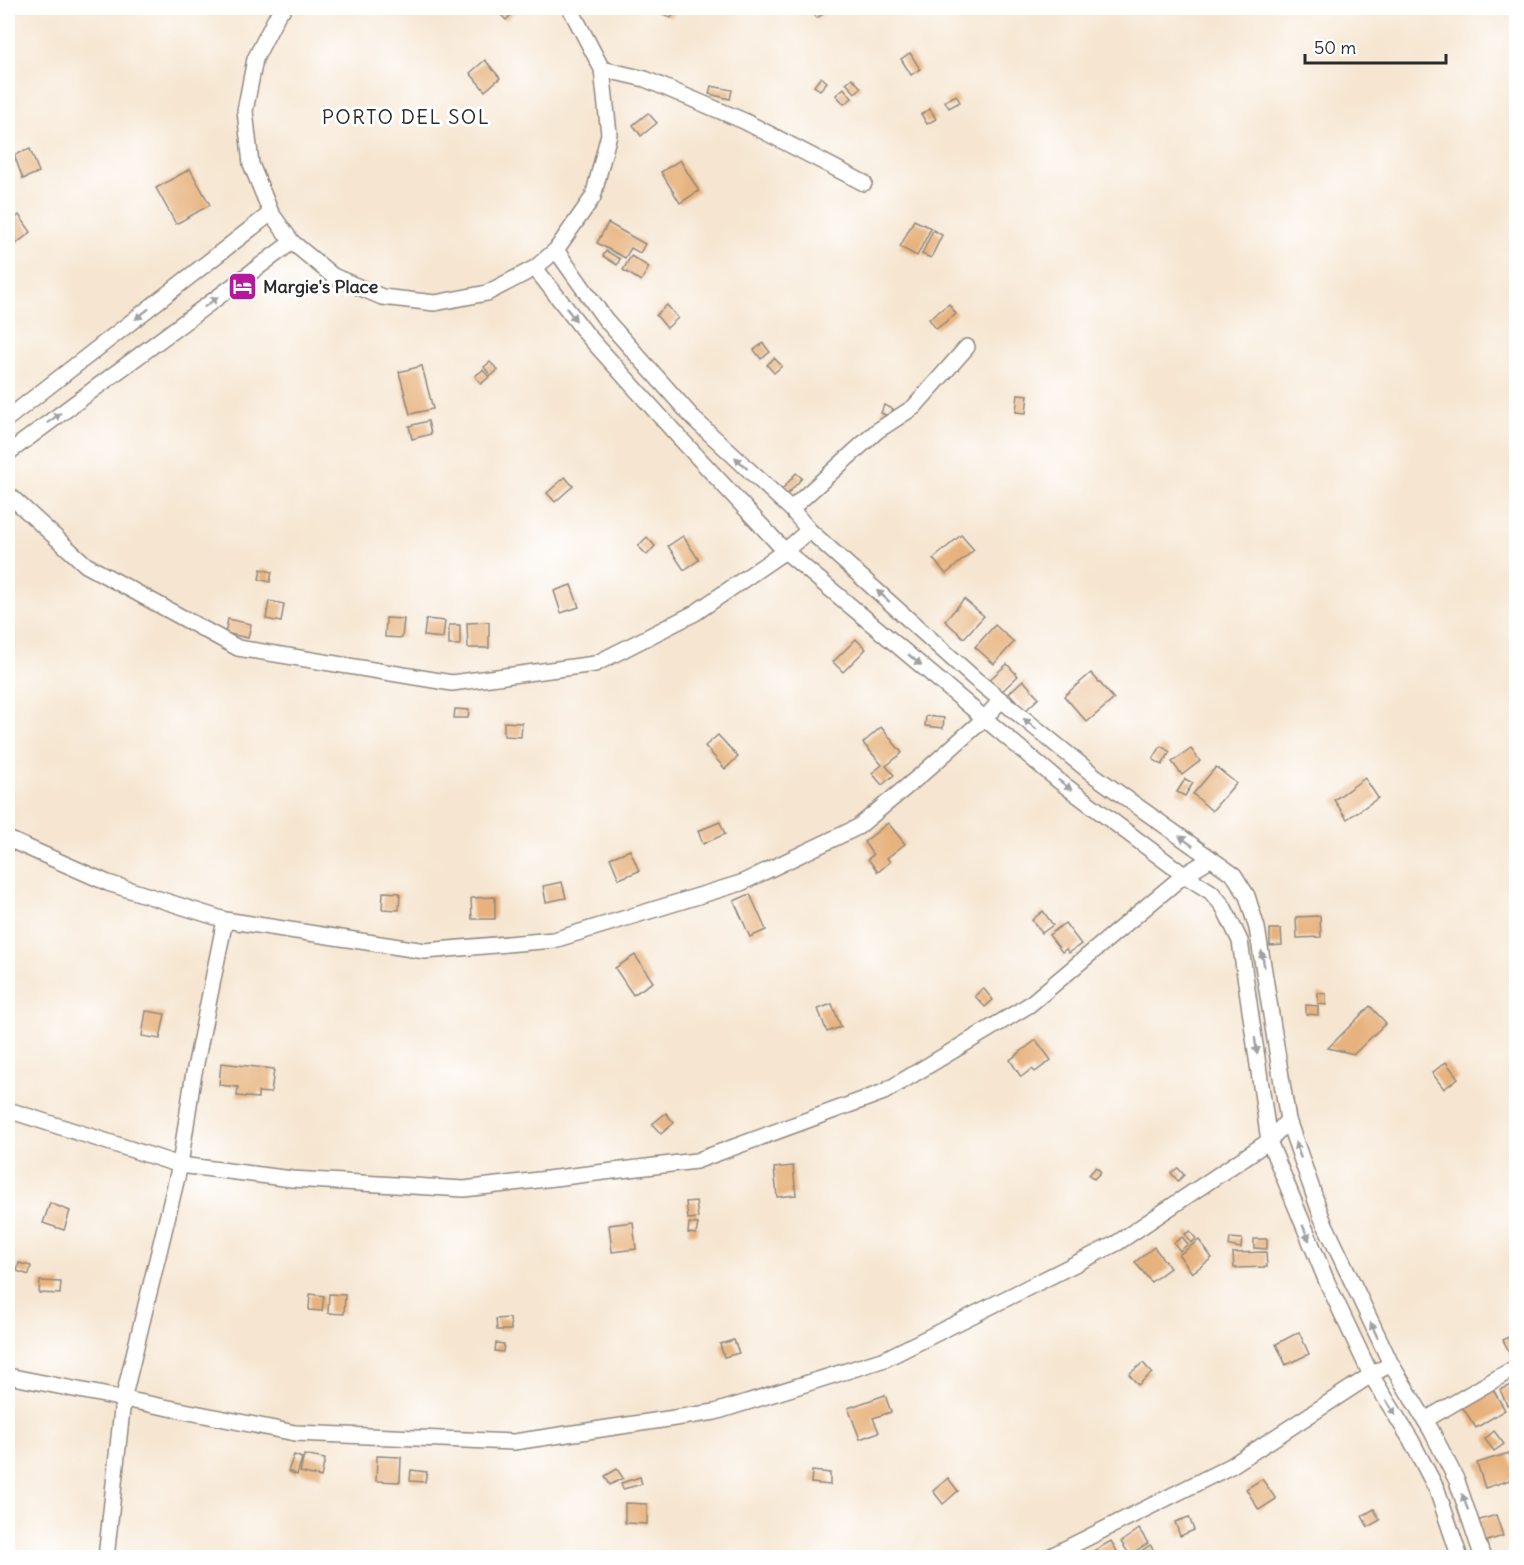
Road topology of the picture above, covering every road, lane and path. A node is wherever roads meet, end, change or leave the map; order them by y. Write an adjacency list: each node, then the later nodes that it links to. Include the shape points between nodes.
1 (284, 8): 5 (street, via 255,59 245,111 250,164)
2 (570, 8): 3 (street)
3 (602, 69): 4 (street, via 645,79 744,121); 7 (street, via 609,134 596,186 593,197)
4 (864, 183)
5 (271, 213): 6 (street); 10 (street, one-way to 10)
6 (292, 242): 8 (street, via 333,276 382,297 435,303 487,293); 11 (street, one-way to 6)
7 (556, 250): 8 (street); 13 (street, one-way to 7, via 694,419 605,319)
8 (535, 268): 15 (street, one-way to 15, via 595,344)
9 (967, 347): 13 (street, via 914,407 877,431)
10 (8, 418)
11 (8, 453)
12 (8, 494): 15 (street, via 86,565 238,648 452,683 595,664 696,614)
13 (791, 509): 14 (street)
14 (809, 530): 15 (street); 16 (street, one-way to 14)
15 (785, 551): 17 (street, one-way to 17)
16 (1001, 700): 17 (street); 19 (street, one-way to 16, via 1095,776)
17 (985, 718): 20 (street, one-way to 20, via 1059,781); 21 (street, via 858,826 741,883 554,940 424,951)
18 (8, 839): 21 (street, via 108,883)
19 (1210, 859): 20 (street); 23 (street, one-way to 19, via 1257,928 1247,896 1234,875)
20 (1184, 875): 24 (street, one-way to 24, via 1211,892 1223,906 1240,941); 25 (street, via 1029,1005 884,1092 696,1161 464,1189 292,1179)
21 (225, 920): 25 (street, via 193,1078)
22 (8, 1110): 25 (street)
23 (1288, 1120): 24 (street); 26 (street, one-way to 23, via 1322,1218)
24 (1269, 1141): 28 (street, one-way to 28); 30 (street, via 1117,1243 885,1359 715,1412 514,1442 295,1433)
25 (180, 1166): 30 (street)
26 (1391, 1364): 28 (street); 31 (street)
27 (1516, 1369): 31 (street)
28 (1371, 1375): 33 (street, via 1231,1466); 34 (street, one-way to 34, via 1412,1440 1437,1490)
29 (8, 1376): 30 (street)
30 (123, 1400): 32 (street)
31 (1425, 1420): 35 (street, one-way to 31, via 1457,1481)
32 (106, 1557)
33 (1047, 1557)
34 (1460, 1557)
35 (1483, 1557)

